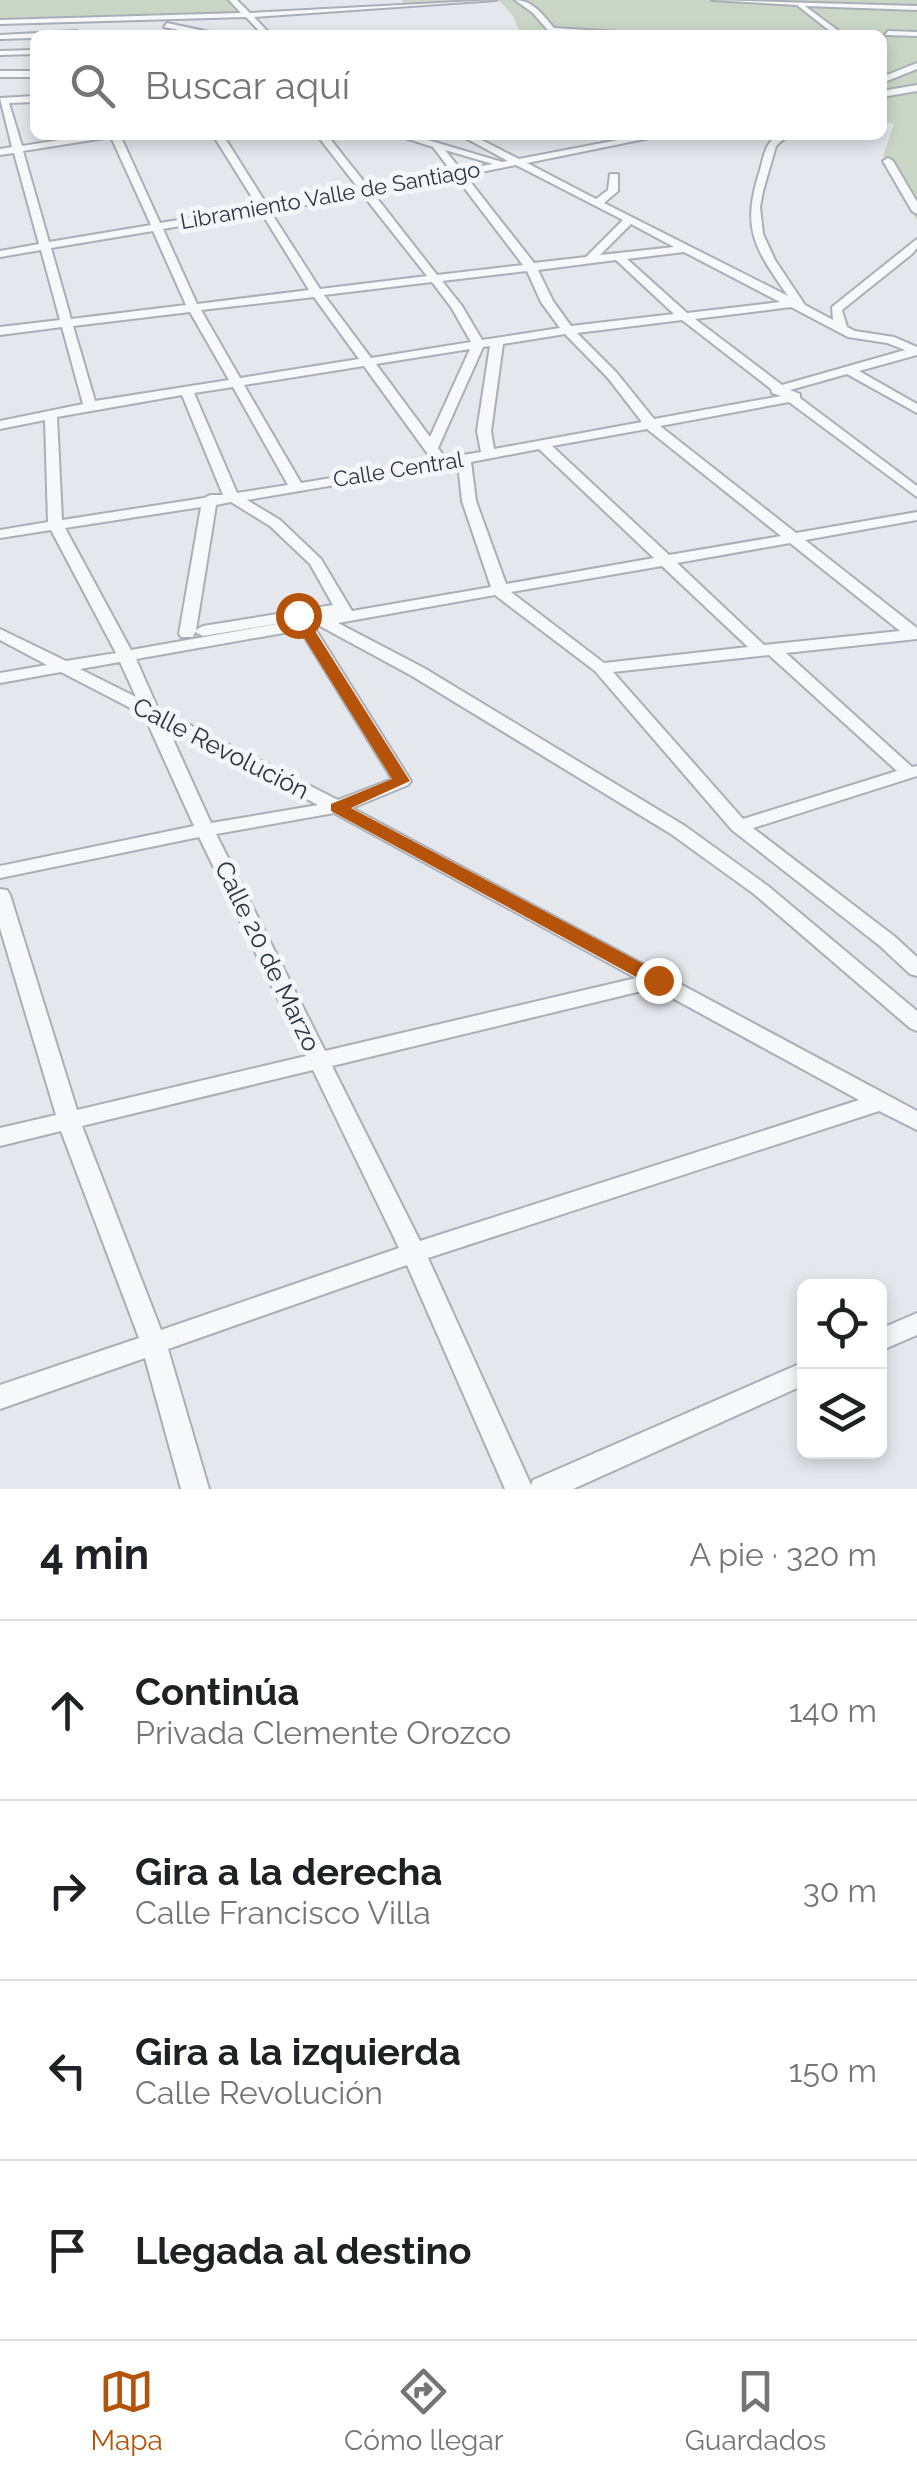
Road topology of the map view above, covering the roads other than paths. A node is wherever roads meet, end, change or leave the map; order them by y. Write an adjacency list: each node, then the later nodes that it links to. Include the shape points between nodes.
1 (233, 0): 14 (street)
2 (492, 0): 8 (street)
3 (519, 0): 21 (street)
4 (716, 0): 6 (street)
5 (862, 0): 11 (street)
6 (741, 2): 9 (street)
7 (771, 2): 9 (street); 10 (street)
8 (407, 3): 14 (street)
9 (758, 4): 13 (street)
10 (799, 6): 11 (street); 22 (street)
11 (849, 7): 12 (street)
12 (917, 8)
13 (750, 13)
14 (249, 15): 15 (street); 20 (street)
15 (137, 19): 16 (street); 19 (street)
16 (79, 21): 17 (street); 18 (street)
17 (0, 22)
18 (77, 30)
19 (190, 30)
20 (262, 30)
21 (552, 30)
22 (833, 30)
23 (888, 34): 24 (street)
24 (917, 34)
25 (30, 35): 26 (street)
26 (0, 36)
27 (30, 52): 28 (street)
28 (0, 54)
29 (917, 66): 32 (street)
30 (0, 74): 31 (street)
31 (30, 74)
32 (887, 77)
33 (917, 88): 34 (street)
34 (887, 93)
35 (30, 99): 36 (street)
36 (2, 100): 48 (street)
37 (80, 140): 48 (street)
38 (114, 140): 60 (street)
39 (221, 140): 57 (street)
40 (326, 140): 55 (street)
41 (418, 140): 46 (street)
42 (474, 140): 51 (street)
43 (632, 140): 51 (street, Libramiento Valle de Santiago)
44 (762, 140): 47 (street)
45 (777, 140): 47 (street)
46 (436, 145): 52 (street); 53 (street)
47 (770, 145): 70 (street, via 755,228)
48 (18, 150): 49 (street); 62 (street)
49 (0, 152)
50 (888, 160): 58 (street)
51 (518, 161): 52 (street, Libramiento Valle de Santiago); 56 (street)
52 (502, 164): 53 (street, Libramiento Valle de Santiago)
53 (459, 172): 55 (street, Libramiento Valle de Santiago); 67 (street)
54 (614, 176): 56 (street, via 614,191)
55 (367, 191): 57 (street, Libramiento Valle de Santiago); 68 (street)
56 (597, 203): 59 (street)
57 (266, 209): 60 (street, Libramiento Valle de Santiago); 69 (street)
58 (917, 211)
59 (631, 218): 63 (street); 66 (street)
60 (158, 226): 62 (street, Libramiento Valle de Santiago); 71 (street)
61 (917, 242): 74 (street, via 836,309)
62 (46, 246): 64 (street, Libramiento Valle de Santiago); 73 (street)
63 (689, 248): 65 (street); 70 (street)
64 (0, 254)
65 (618, 256): 66 (street); 72 (street)
66 (589, 260): 67 (street)
67 (531, 267): 68 (street); 75 (street)
68 (435, 279): 69 (street); 78 (street)
69 (316, 292): 71 (street); 80 (street)
70 (796, 306): 72 (street); 74 (street)
71 (193, 308): 73 (street); 82 (street)
72 (680, 314): 75 (street); 83 (street)
73 (64, 323): 76 (street); 85 (street)
74 (842, 328): 79 (street)
75 (568, 330): 77 (street); 89 (street)
76 (0, 331)
77 (497, 341): 78 (street); 92 (street, via 484,430)
78 (478, 344): 80 (street); 91 (street)
79 (917, 351): 81 (street, Calle Central)
80 (370, 364): 82 (street); 91 (street)
81 (848, 370): 83 (street, Calle Central); 86 (street)
82 (238, 383): 84 (street); 96 (street)
83 (782, 391): 89 (street, Calle Central); 95 (street); 97 (street)
84 (187, 392): 85 (street); 98 (street)
85 (90, 406): 87 (street)
86 (917, 409)
87 (50, 417): 88 (street); 102 (street, Calle 20 de Marzo)
88 (0, 425)
89 (652, 426): 90 (street, Calle Central); 104 (street)
90 (544, 446): 92 (street, Calle Central); 105 (street)
91 (432, 447): 94 (street)
92 (488, 454): 93 (street, Calle Central)
93 (464, 458): 94 (street, Calle Central); 106 (street, via 468,501)
94 (441, 462): 96 (street, Calle Central)
95 (917, 483)
96 (294, 486): 98 (street, Calle Central)
97 (917, 493)
98 (231, 496): 99 (street, Calle Central); 107 (street, via 276,524 316,562)
99 (210, 499): 102 (street, Calle Central); 110 (street)
100 (917, 505): 104 (street)
101 (917, 516): 104 (street)
102 (55, 524): 103 (street, Calle Central); 113 (street, Calle 20 de Marzo)
103 (0, 534)
104 (786, 534): 105 (street); 111 (street)
105 (660, 555): 106 (street); 112 (street)
106 (499, 585): 107 (street); 116 (street)
107 (345, 612): 108 (street)
108 (310, 619): 110 (street); 113 (street); 120 (street, via 402,781); 127 (street, via 418,672 678,830 761,890)
109 (0, 634): 114 (street, Calle Revolución)
110 (187, 634): 113 (street)
111 (915, 634): 112 (street)
112 (765, 648): 116 (street); 119 (street)
113 (123, 650): 114 (street); 118 (street, Calle 20 de Marzo)
114 (53, 662): 115 (street); 117 (street); 118 (street, Calle Revolución)
115 (0, 666)
116 (601, 668): 121 (street)
117 (0, 678)
118 (148, 711): 120 (street, Calle Revolución); 122 (street, Calle 20 de Marzo)
119 (913, 772): 121 (street)
120 (337, 807): 122 (street); 126 (street, Calle Revolución)
121 (739, 826): 125 (street)
122 (206, 830): 123 (street); 128 (street, Calle 20 de Marzo)
123 (0, 872)
124 (0, 895): 130 (street)
125 (917, 969)
126 (658, 980): 128 (street); 129 (street, Calle Revolución)
127 (917, 1023)
128 (319, 1059): 130 (street); 133 (street, Calle 20 de Marzo)
129 (882, 1102): 131 (street, Calle Revolución); 133 (street)
130 (70, 1120): 132 (street); 136 (street)
131 (917, 1121)
132 (0, 1137)
133 (414, 1252): 136 (street); 140 (street, Calle 20 de Marzo)
134 (917, 1324): 135 (street)
135 (887, 1337)
136 (153, 1341): 138 (street); 139 (street)
137 (797, 1376): 141 (street)
138 (0, 1396)
139 (196, 1489)
140 (520, 1489)
141 (543, 1489)

